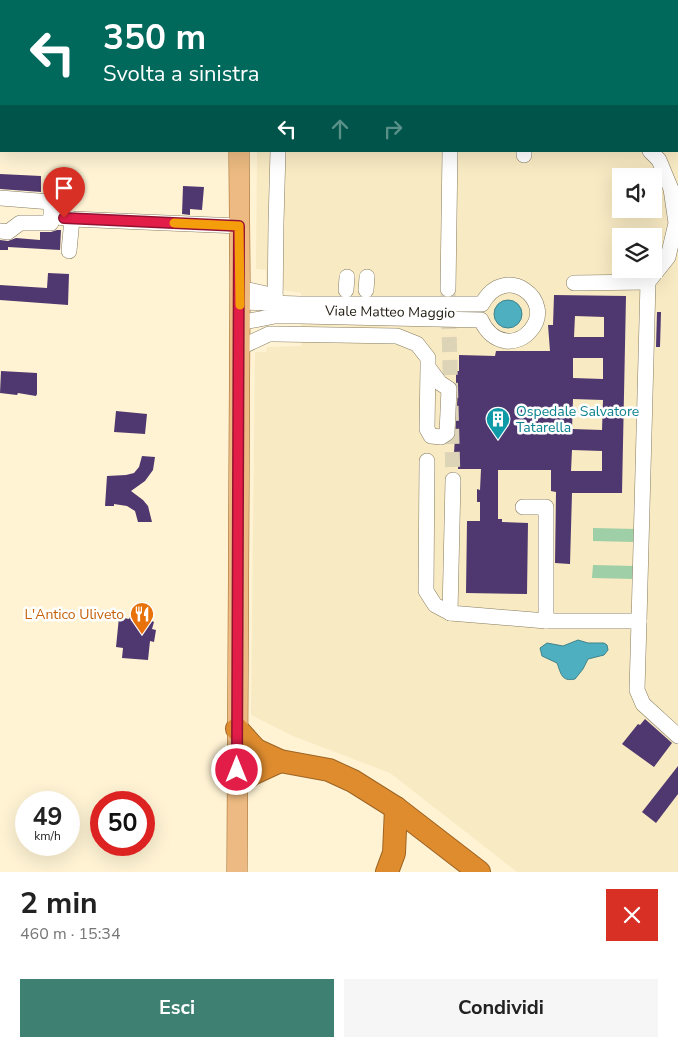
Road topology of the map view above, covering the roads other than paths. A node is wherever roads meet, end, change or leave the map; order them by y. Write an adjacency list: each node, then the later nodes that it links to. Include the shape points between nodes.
1 (239, 152): 8 (main road)
2 (278, 152): 17 (street)
3 (450, 152): 14 (street)
4 (651, 152): 10 (street, via 659,160 671,190 676,223)
5 (0, 198): 6 (street, via 51,202)
6 (51, 216): 7 (street); 9 (street, via 51,223 20,223 8,232)
7 (72, 219): 8 (street); 11 (street)
8 (239, 226): 16 (main road)
9 (0, 231)
10 (675, 244): 12 (street)
11 (69, 251)
12 (648, 282): 13 (street); 29 (street, via 639,516)
13 (574, 283)
14 (448, 289)
15 (356, 292): 17 (street); 17 (street, via 482,304 494,289 512,284 529,292 535,300 537,319 527,335 510,341 492,336 481,320); 18 (street, Viale Matteo Maggio); 19 (street, Viale Matteo Maggio)
16 (240, 295): 17 (street); 20 (main road)
17 (275, 305): 20 (street); 21 (street)
18 (300, 310)
19 (480, 314)
20 (239, 323): 22 (main road)
21 (276, 334): 22 (street); 23 (street, via 397,336 417,344 428,358)
22 (239, 348): 30 (main road)
23 (428, 367)
24 (427, 460): 27 (street, via 426,591 435,605)
25 (453, 480): 27 (street)
26 (523, 507): 28 (street, via 546,507)
27 (450, 613): 28 (street)
28 (546, 621): 29 (street)
29 (639, 621): 31 (street, via 637,690 643,704)
30 (237, 729): 32 (highway)
31 (678, 736)
32 (260, 758): 33 (highway, via 254,773); 34 (highway, via 329,770)
33 (237, 784): 35 (main road)
34 (396, 808): 36 (highway, via 394,853); 37 (highway)
35 (237, 872)
36 (387, 872)
37 (479, 872)

